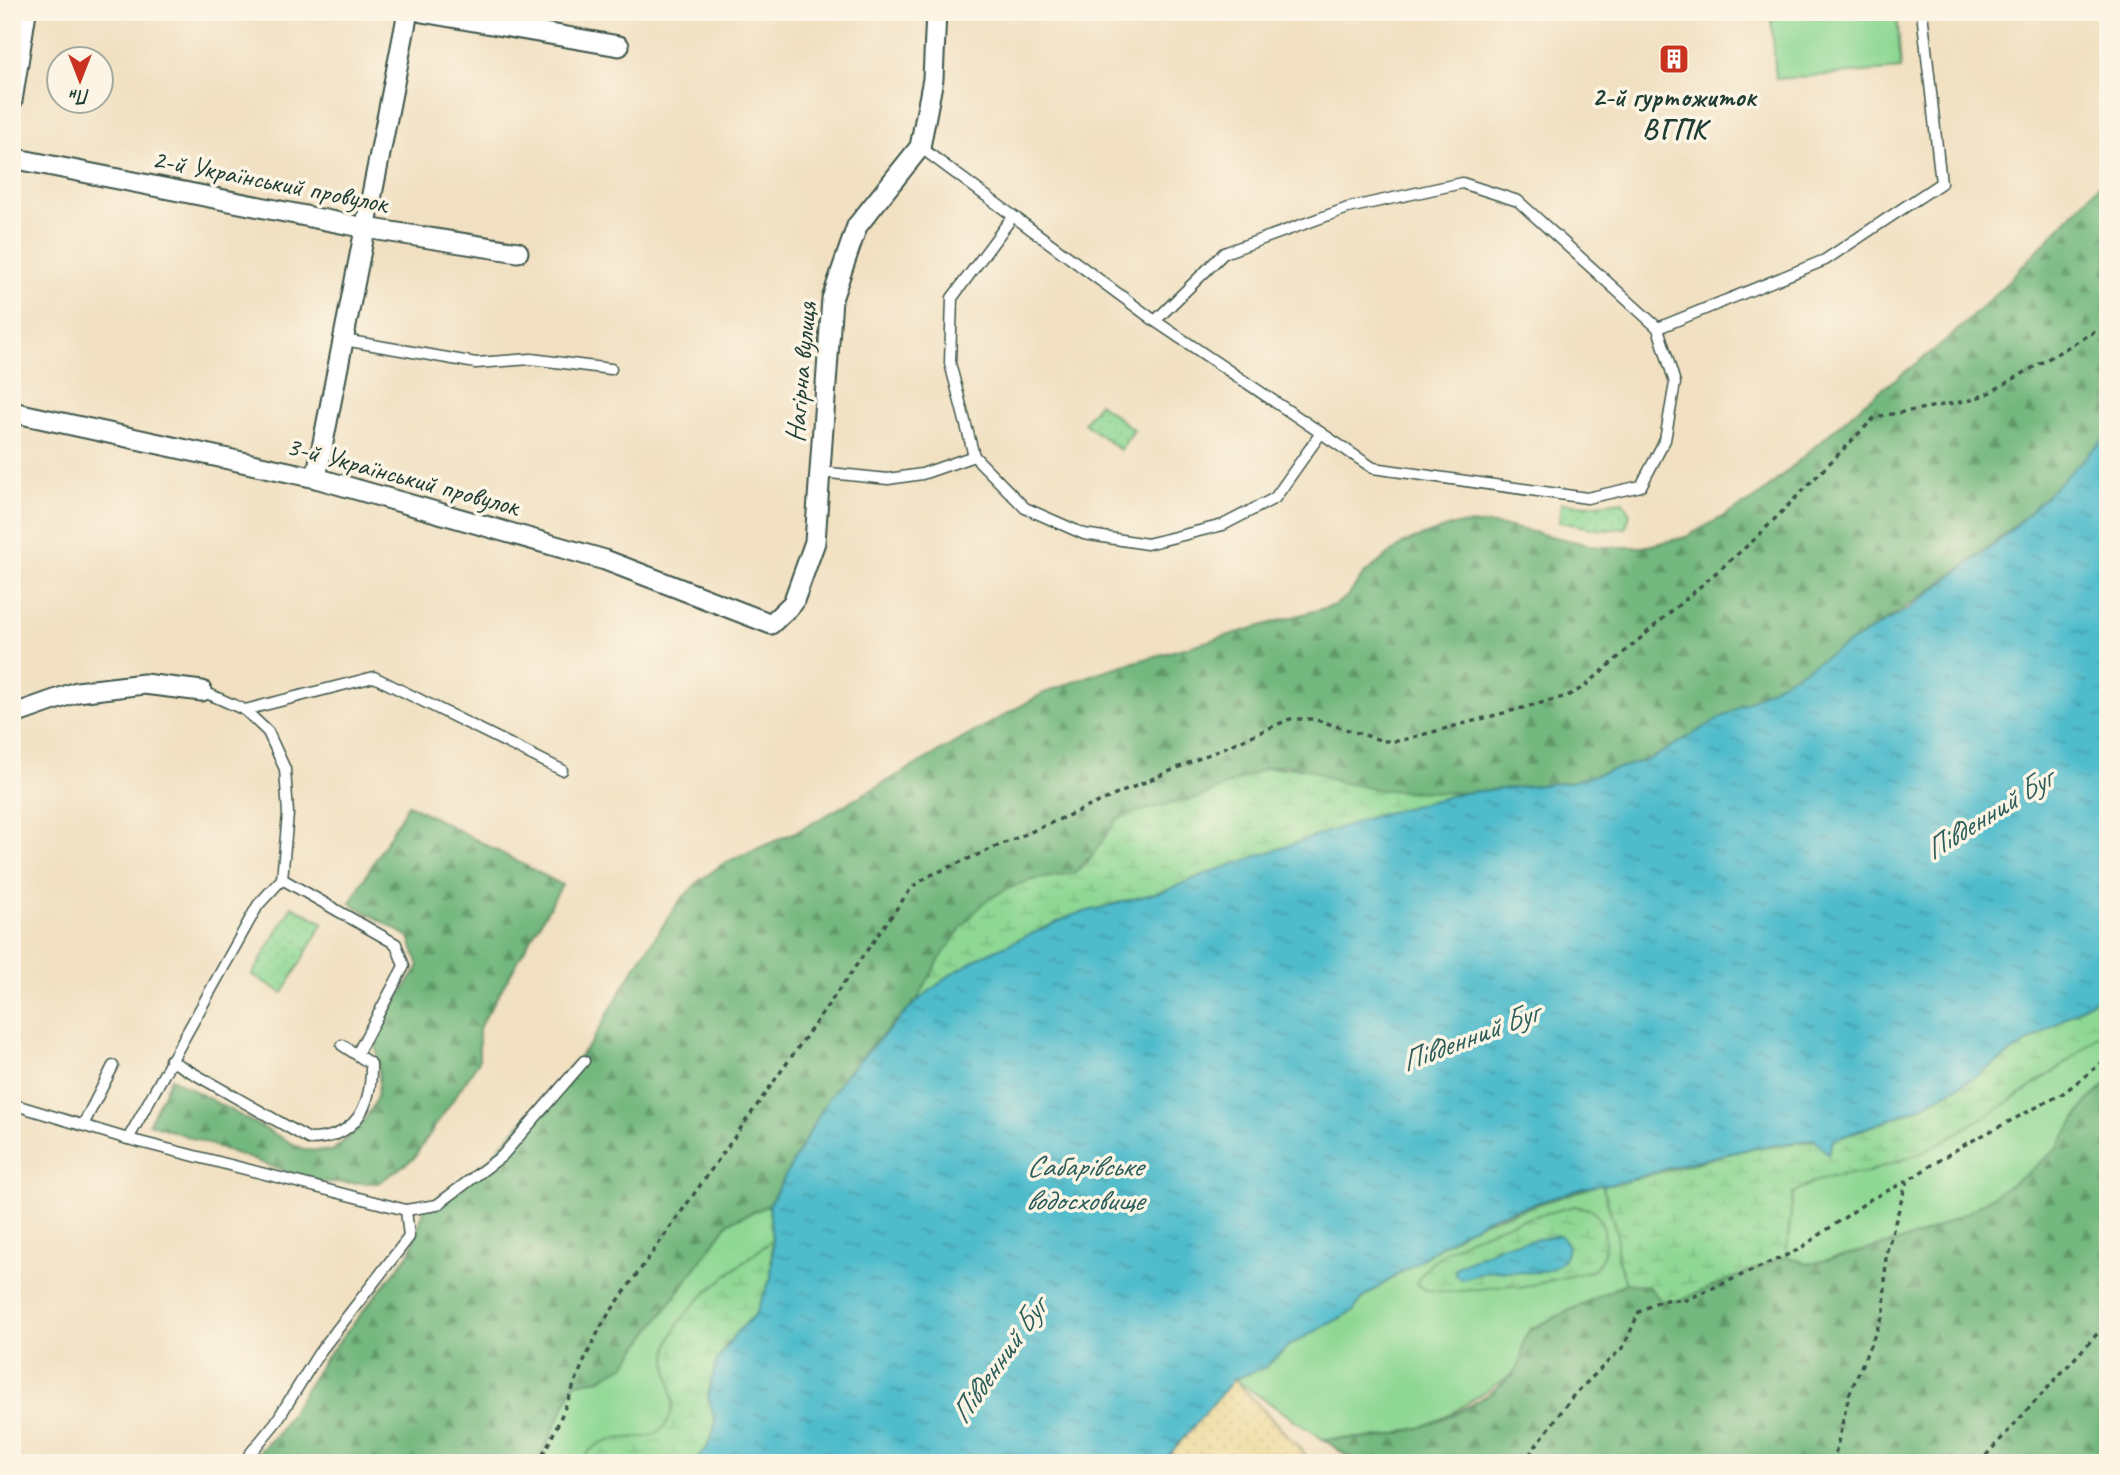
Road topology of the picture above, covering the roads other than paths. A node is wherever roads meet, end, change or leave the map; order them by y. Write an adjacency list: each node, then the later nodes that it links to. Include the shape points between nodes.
1 (26, 12): 7 (street)
2 (408, 12): 11 (street)
3 (422, 12): 6 (street)
4 (936, 12): 8 (street, Нагірна вулиця, via 933,79)
5 (1922, 12): 14 (lane, via 1941,183 1825,260)
6 (619, 46)
7 (12, 100)
8 (920, 147): 10 (lane); 20 (street, Нагірна вулиця, via 857,226 832,299)
9 (12, 158): 11 (street, 2-й Український провулок)
10 (1013, 216): 13 (lane); 19 (lane, via 952,298 950,363)
11 (366, 228): 12 (street, 2-й Український провулок); 15 (street)
12 (518, 252)
13 (1155, 321): 14 (lane, via 1224,253 1348,208 1462,183 1518,201); 18 (lane)
14 (1658, 328): 18 (lane, via 1675,383 1665,440 1641,486 1587,498 1373,468)
15 (344, 340): 16 (lane, via 476,363 531,359); 21 (street)
16 (611, 369)
17 (12, 412): 21 (street, 3-й Український провулок)
18 (1321, 433): 19 (lane, via 1275,498 1223,524 1147,544 1084,534 1024,508)
19 (974, 457): 20 (lane, via 922,474 888,479)
20 (820, 472): 22 (street, Нагірна вулиця, via 815,542 793,603)
21 (316, 478): 22 (street, 3-й Український провулок, via 605,560)
22 (771, 624)
23 (202, 691): 24 (lane); 25 (street, via 144,684 77,692)
24 (245, 710): 26 (lane, via 374,677); 27 (lane, via 268,732 285,769 288,814)
25 (12, 715)
26 (562, 770)
27 (282, 879): 29 (lane, via 396,944 404,966); 30 (lane, via 258,905)
28 (342, 1045): 29 (lane)
29 (357, 1054): 30 (lane, via 371,1064 365,1105 343,1133 328,1139 309,1139)
30 (170, 1060): 35 (lane)
31 (584, 1061): 36 (lane, via 502,1156 438,1205)
32 (113, 1066): 34 (lane)
33 (12, 1104): 34 (lane)
34 (83, 1125): 35 (lane)
35 (128, 1139): 36 (lane)
36 (406, 1210): 37 (lane, via 409,1237 319,1353 276,1422)
37 (249, 1455)

